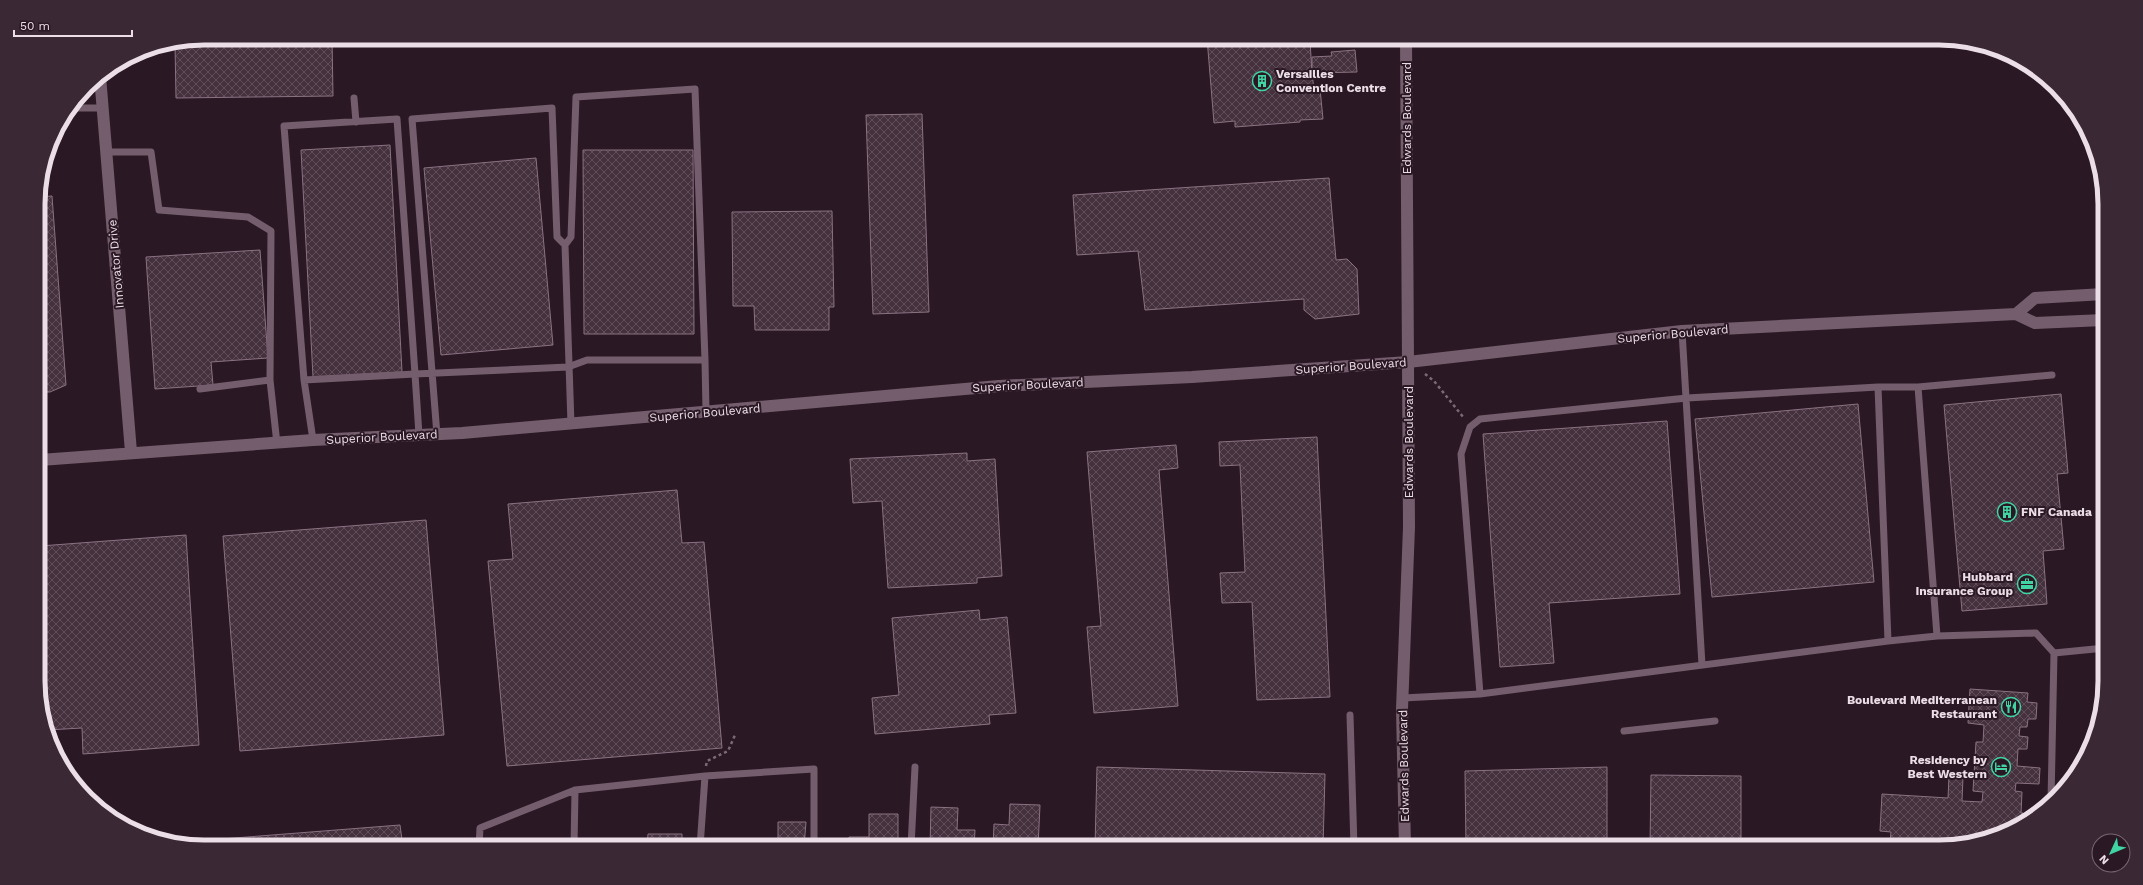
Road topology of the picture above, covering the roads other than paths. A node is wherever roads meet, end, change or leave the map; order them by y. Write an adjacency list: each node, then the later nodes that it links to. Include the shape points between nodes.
1 (1406, 45): 14 (street, Edwards Boulevard)
2 (101, 83): 5 (street, Innovator Drive)
3 (354, 98): 6 (lane)
4 (77, 108): 5 (lane)
5 (103, 108): 7 (street, Innovator Drive)
6 (356, 122): 17 (lane, via 397,119); 20 (lane, via 284,126)
7 (106, 152): 19 (lane, via 150,152 159,210 248,217 271,231); 31 (street, Innovator Drive)
8 (565, 245): 13 (lane, via 571,237 576,97 695,90); 15 (lane); 16 (lane, via 557,237 552,108 412,119)
9 (2098, 294): 10 (street, via 2035,298)
10 (2016, 314): 11 (street, Superior Boulevard, via 2035,323); 12 (street, Superior Boulevard)
11 (2098, 320)
12 (1682, 331): 14 (street, Superior Boulevard); 24 (lane)
13 (705, 360): 15 (lane, via 587,360); 25 (lane)
14 (1408, 362): 25 (street, Superior Boulevard, via 999,386); 39 (street, Edwards Boulevard, via 1409,527)
15 (568, 367): 16 (lane); 26 (lane)
16 (431, 373): 17 (lane); 28 (lane)
17 (415, 374): 20 (lane); 27 (lane)
18 (2052, 375): 21 (lane)
19 (270, 380): 23 (lane); 30 (lane)
20 (304, 380): 29 (lane)
21 (1918, 386): 22 (lane); 33 (lane)
22 (1878, 387): 24 (lane); 34 (lane)
23 (200, 389)
24 (1687, 398): 37 (lane); 38 (lane, via 1480,419 1470,427 1462,454)
25 (706, 412): 26 (street, Superior Boulevard)
26 (571, 424): 28 (street, Superior Boulevard)
27 (419, 434): 28 (street, Superior Boulevard); 29 (street, Superior Boulevard)
28 (437, 435)
29 (313, 440): 30 (street, Superior Boulevard)
30 (277, 444): 31 (street, Superior Boulevard)
31 (131, 452): 32 (street, Superior Boulevard)
32 (45, 460)
33 (1938, 636): 34 (lane); 36 (lane, via 2036,633)
34 (1888, 641): 37 (lane)
35 (2098, 649): 36 (lane)
36 (2054, 653): 46 (lane)
37 (1702, 665): 38 (lane)
38 (1480, 694): 39 (lane)
39 (1403, 698): 53 (street, Edwards Boulevard)
40 (1350, 715): 52 (lane)
41 (1715, 721): 42 (lane)
42 (1624, 731)
43 (915, 767): 51 (lane)
44 (705, 776): 45 (lane); 49 (lane); 50 (lane, via 814,769)
45 (575, 790): 47 (lane, via 480,828); 48 (lane)
46 (2051, 793)
47 (480, 840)
48 (574, 840)
49 (700, 840)
50 (814, 840)
51 (910, 840)
52 (1354, 840)
53 (1406, 840)

